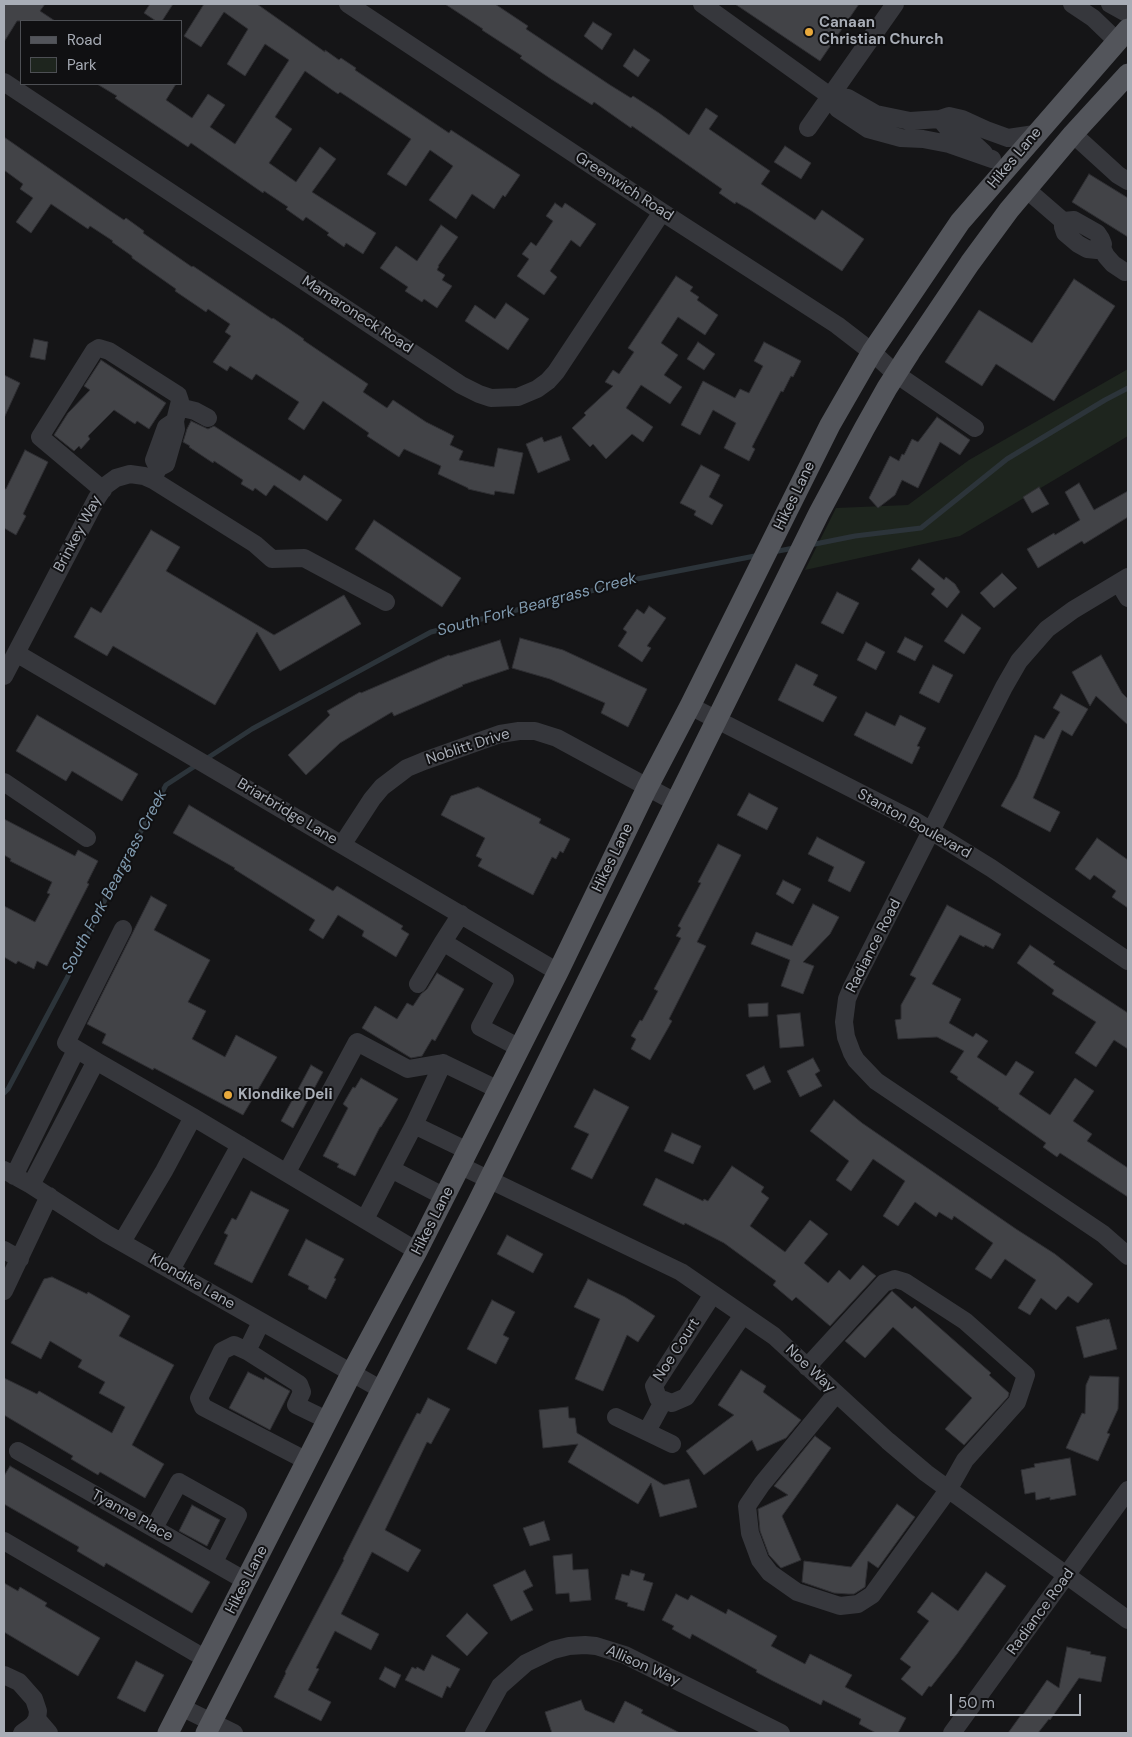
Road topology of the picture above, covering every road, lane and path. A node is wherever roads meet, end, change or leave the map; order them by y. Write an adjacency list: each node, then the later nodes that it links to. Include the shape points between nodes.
1 (348, 4): 18 (street, Greenwich Road)
2 (702, 4): 10 (street)
3 (895, 4): 10 (street)
4 (1072, 4): 7 (street)
5 (1110, 4): 6 (street)
6 (1128, 14)
7 (1123, 35): 13 (main road, Hikes Lane)
8 (1128, 74): 14 (main road, Hikes Lane)
9 (4, 82): 18 (street, Mamaroneck Road, via 462,385 491,398 518,397 548,381)
10 (830, 96): 11 (street, via 848,98 876,114 910,121); 12 (street); 15 (street, via 838,109 868,129 901,138 949,144)
11 (940, 119): 13 (street, via 949,116 962,119 1008,138); 15 (street, via 950,131 969,139)
12 (808, 128)
13 (1035, 134): 15 (main road, Hikes Lane)
14 (1073, 134): 16 (street); 17 (main road, Hikes Lane)
15 (998, 165): 20 (main road, Hikes Lane)
16 (1128, 181)
17 (1026, 189): 19 (street, via 1063,220 1074,220 1090,228 1101,239 1102,248 1113,264); 21 (main road, Hikes Lane, via 970,263)
18 (662, 212): 20 (street, Greenwich Road, via 837,325)
19 (1125, 272)
20 (872, 352): 21 (street, Greenwich Road); 32 (main road, Hikes Lane, via 830,425)
21 (896, 374): 24 (street, Greenwich Road); 33 (main road, Hikes Lane, via 818,513)
22 (177, 414): 23 (street, via 195,411); 25 (street, via 166,464); 26 (street, via 178,396 109,351 100,348 94,351 40,437)
23 (208, 418)
24 (975, 428)
25 (156, 474): 26 (street, Brinkey Way, via 130,474 116,478); 29 (street, Brinkey Way, via 255,544 272,560 304,558)
26 (103, 490): 30 (street, Brinkey Way)
27 (1124, 580): 28 (street); 37 (street, Radiance Road, via 1047,629 1019,661)
28 (1128, 598)
29 (386, 602)
30 (16, 653): 31 (street, Brinkey Way); 39 (street, Briarbridge Lane)
31 (4, 676)
32 (690, 706): 33 (street, Stanton Boulevard); 35 (main road, Hikes Lane)
33 (716, 719): 36 (main road, Hikes Lane); 37 (street, Stanton Boulevard)
34 (4, 782): 38 (street)
35 (647, 788): 36 (street, Noblitt Drive); 39 (street, Noblitt Drive, via 550,735 535,731 500,734 424,761 394,777 372,799); 44 (main road, Hikes Lane)
36 (675, 802): 58 (main road, Hikes Lane)
37 (932, 832): 43 (street, Stanton Boulevard); 66 (street, Radiance Road, via 848,999 844,1022 852,1053 876,1080 1103,1234)
38 (87, 838)
39 (342, 845): 40 (street, Briarbridge Lane)
40 (461, 914): 42 (street); 44 (street, Briarbridge Lane)
41 (123, 929): 47 (street, via 66,1043)
42 (442, 942): 45 (street); 46 (street, via 505,980 480,1026)
43 (1128, 961)
44 (558, 972): 46 (main road, Hikes Lane)
45 (418, 984)
46 (520, 1048): 50 (main road, Hikes Lane)
47 (76, 1050): 48 (street); 57 (street)
48 (96, 1061): 51 (street); 59 (street)
49 (443, 1063): 50 (street); 52 (street); 56 (street, via 408,1069 357,1042)
50 (499, 1090): 54 (main road, Hikes Lane)
51 (193, 1117): 53 (street); 63 (street)
52 (414, 1125): 54 (street, Noe Way); 55 (street)
53 (240, 1145): 56 (street); 68 (street)
54 (464, 1158): 58 (street, Noe Way); 61 (main road, Hikes Lane)
55 (391, 1168): 61 (street); 62 (street)
56 (287, 1172): 62 (street)
57 (9, 1173): 59 (street, Klondike Lane)
58 (489, 1179): 70 (street, Noe Way, via 681,1272); 76 (main road, Hikes Lane)
59 (31, 1184): 60 (street, Klondike Lane)
60 (49, 1196): 63 (street, Klondike Lane); 67 (street)
61 (445, 1197): 65 (main road, Hikes Lane)
62 (365, 1219): 65 (street)
63 (122, 1242): 68 (street, Klondike Lane)
64 (4, 1250): 67 (street)
65 (417, 1251): 75 (main road, Hikes Lane)
66 (1128, 1256)
67 (20, 1259): 69 (street)
68 (171, 1270): 72 (street, Klondike Lane)
69 (4, 1291)
70 (713, 1294): 71 (street, Noe Way); 78 (street, Noe Court, via 654,1386 658,1398)
71 (743, 1315): 74 (street, Noe Way, via 774,1336); 78 (street, Noe Court, via 686,1397 672,1403)
72 (262, 1322): 73 (street); 75 (street, Klondike Lane)
73 (247, 1351): 80 (street, via 299,1384 302,1392 296,1405); 84 (street, via 234,1345 222,1351 199,1398 204,1407)
74 (808, 1367): 77 (street, Noe Way); 85 (street, via 884,1283 895,1279 905,1282 965,1321 1026,1374 1017,1402 965,1460)
75 (351, 1374): 76 (street, Klondike Lane); 80 (main road, Hikes Lane)
76 (382, 1390): 97 (main road, Hikes Lane)
77 (836, 1394): 85 (street, Noe Way); 85 (street, via 747,1506 750,1533 760,1560 770,1573 797,1592 840,1606 858,1604 872,1595)
78 (664, 1400): 81 (street)
79 (616, 1417): 81 (street)
80 (327, 1420): 84 (main road, Hikes Lane)
81 (647, 1431): 82 (street)
82 (672, 1444)
83 (18, 1451): 87 (street, Tyanne Place)
84 (307, 1461): 91 (main road, Hikes Lane)
85 (948, 1490): 90 (street, Noe Way)
86 (1128, 1490): 90 (street, Radiance Road)
87 (154, 1528): 89 (street, Tyanne Place); 89 (street, via 179,1482 238,1515)
88 (4, 1542): 93 (street)
89 (214, 1562): 91 (street, Tyanne Place)
90 (1067, 1576): 92 (street, Noe Way); 104 (street, Radiance Road)
91 (246, 1581): 93 (main road, Hikes Lane)
92 (1128, 1620)
93 (206, 1659): 95 (main road, Hikes Lane)
94 (4, 1675): 96 (street, via 19,1682 34,1700)
95 (181, 1707): 97 (street); 100 (main road, Hikes Lane)
96 (37, 1720): 98 (street); 99 (street)
97 (209, 1728): 101 (street)
98 (22, 1733)
99 (49, 1733)
100 (168, 1733)
101 (234, 1733)
102 (474, 1733): 103 (street, Allison Way, via 500,1686 526,1662 554,1650 585,1645 625,1654)
103 (781, 1733)
104 (952, 1733)

